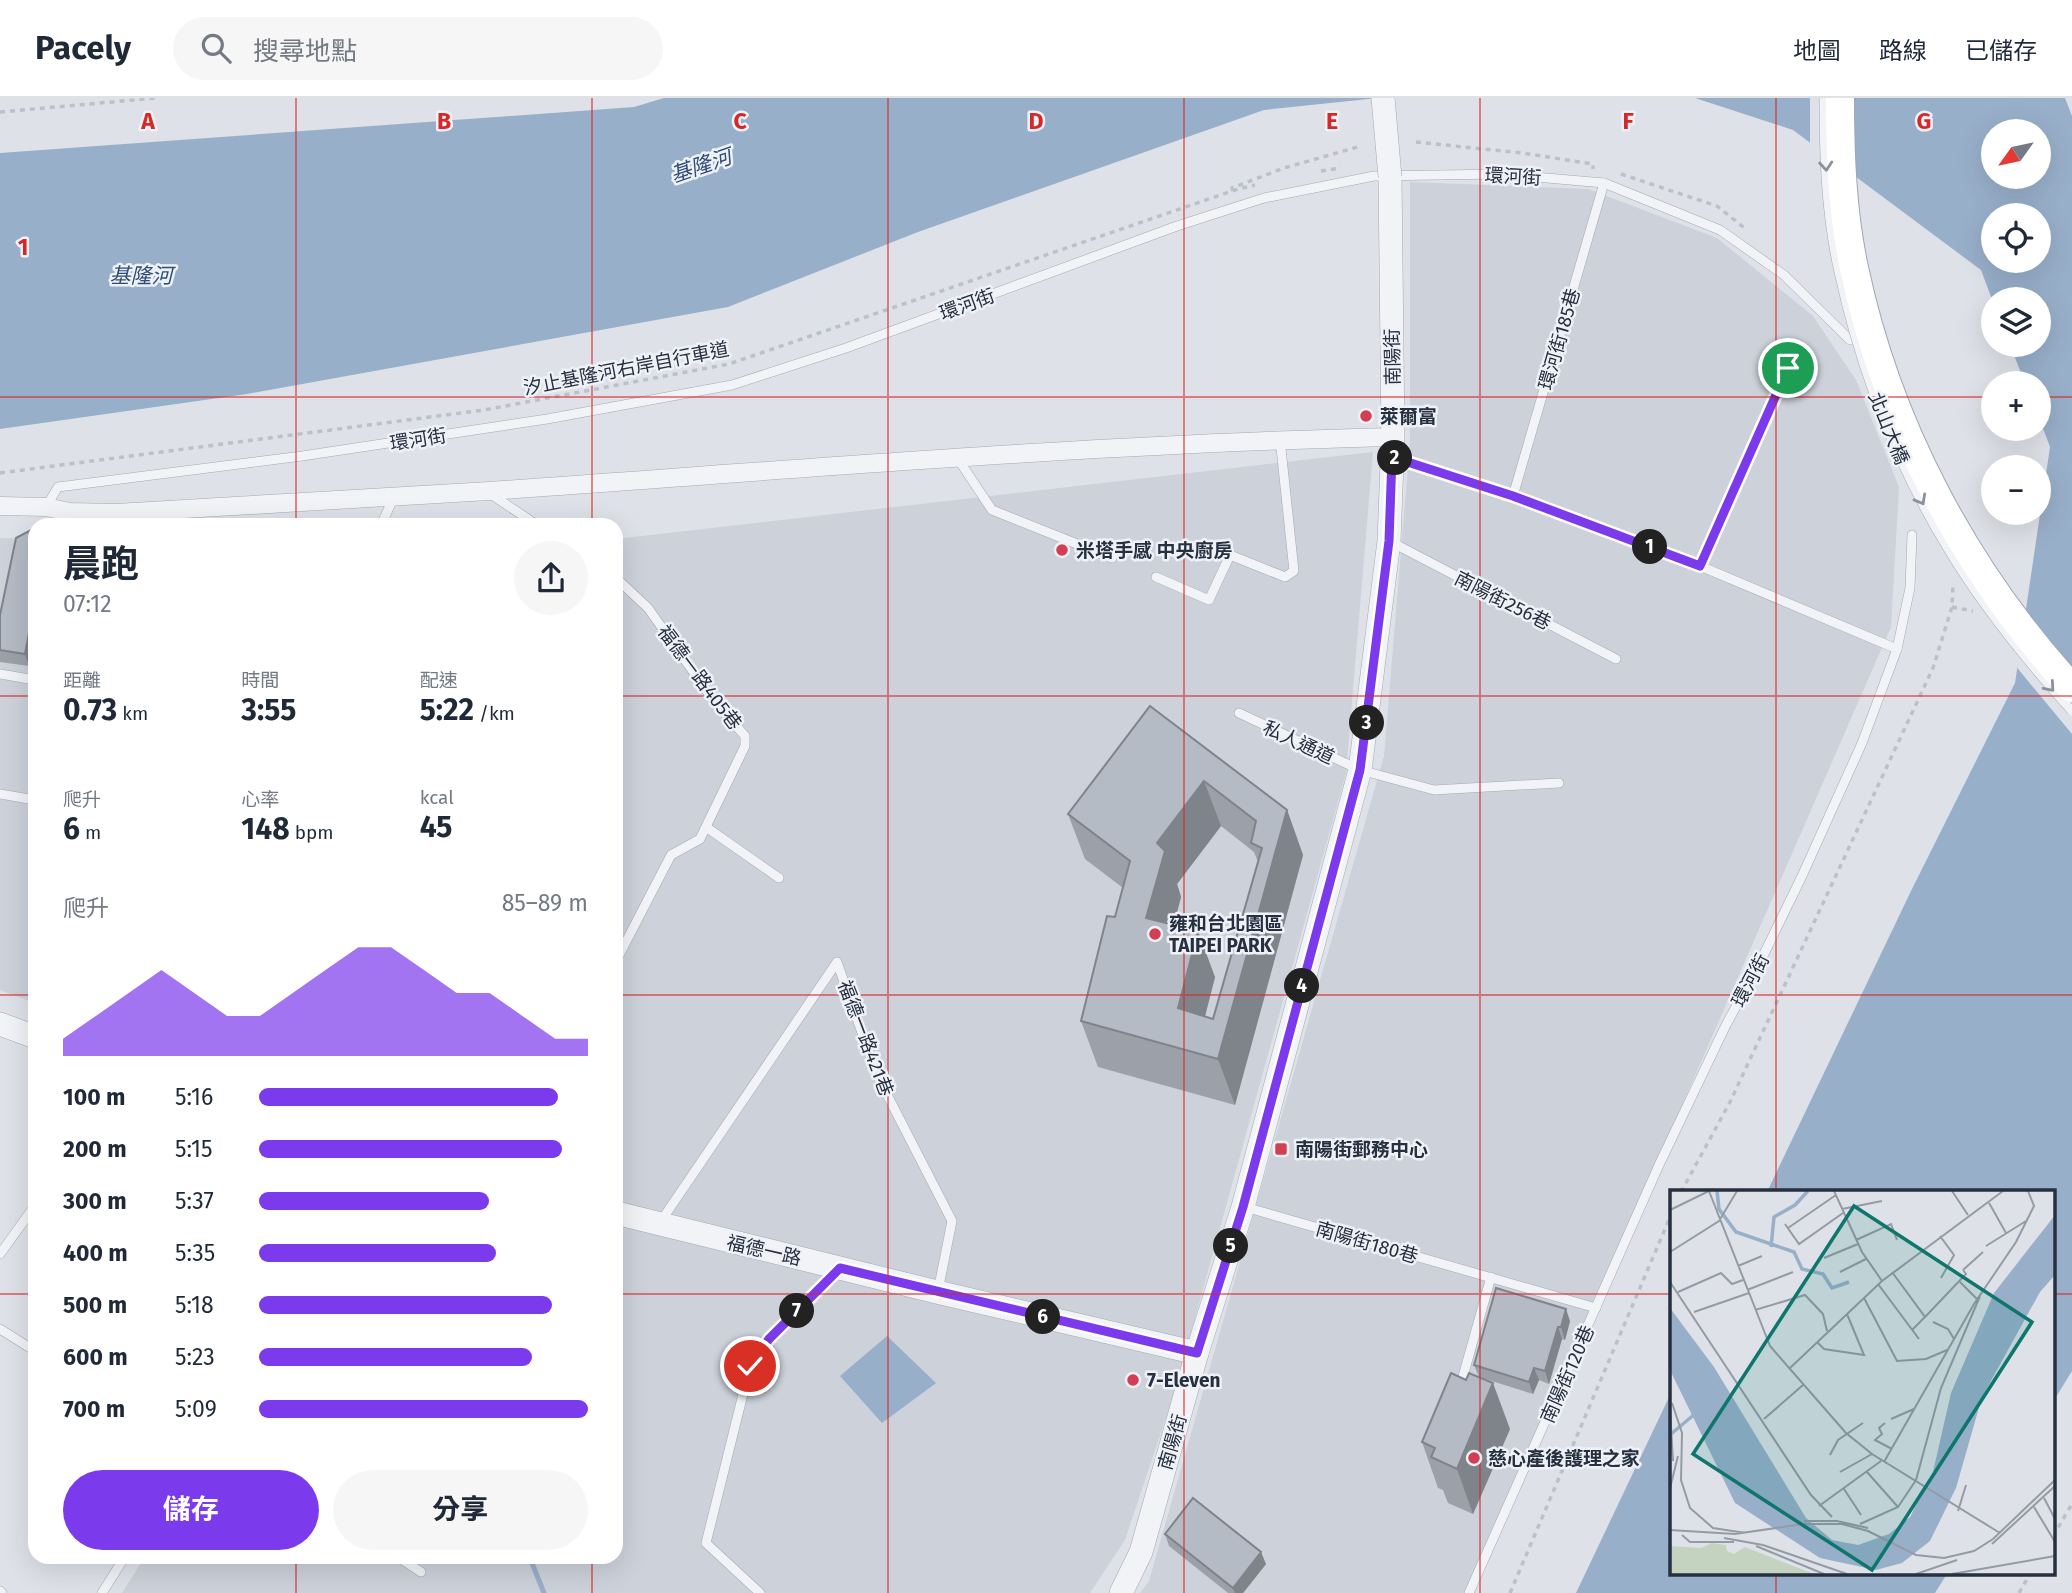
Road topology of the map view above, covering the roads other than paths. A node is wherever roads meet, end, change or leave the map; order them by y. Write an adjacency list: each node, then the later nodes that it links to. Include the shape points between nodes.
1 (1383, 98): 4 (street, 南陽街, bridge)
2 (1824, 98): 30 (lane, 北山大橋, one-way to 30, bridge, via 1824,152 1838,271 1878,404 1914,487 1947,547 2011,640)
3 (1840, 98): 29 (main road, 北山大橋, bridge, via 1846,221 1864,313 1882,372 1912,447 1959,539 1990,587)
4 (1390, 177): 5 (lane, 環河街, via 1501,174); 9 (street, 南陽街); 15 (lane, 環河街, via 1374,176 1264,198 733,385 519,424 58,487)
5 (1604, 183): 6 (lane, 環河街, via 1720,230 1784,275); 13 (lane, 環河街185巷)
6 (1850, 340)
7 (1788, 368): 22 (lane)
8 (1280, 439): 9 (street); 10 (street); 23 (lane, via 1294,571 1285,577 1230,555 1209,600)
9 (1393, 447): 13 (lane); 20 (street, 南陽街)
10 (958, 459): 11 (street); 21 (lane, via 992,510)
11 (487, 491): 12 (street); 18 (lane)
12 (395, 496): 16 (street); 17 (lane)
13 (1513, 496): 22 (lane)
14 (0, 506): 15 (street)
15 (46, 507): 16 (street)
16 (68, 518)
17 (384, 518)
18 (527, 518)
19 (1912, 535): 25 (lane, 環河街, via 1910,588)
20 (1389, 541): 26 (lane, 南陽街256巷); 32 (street, 南陽街)
21 (1112, 558)
22 (1700, 566): 25 (lane)
23 (1156, 577)
24 (623, 585): 36 (lane, 福德一路405巷, via 648,608 714,701 745,736 745,746)
25 (1897, 649): 49 (lane, 環河街, via 1862,743 1813,852 1659,1165)
26 (1616, 659)
27 (0, 674): 28 (lane)
28 (28, 679)
29 (2072, 688)
30 (2072, 711)
31 (1239, 713): 32 (lane, 私人通道)
32 (1360, 770): 33 (lane, 私人通道, via 1434,790); 41 (street, 南陽街)
33 (1559, 783)
34 (0, 794): 35 (lane)
35 (28, 799)
36 (706, 827): 37 (lane); 38 (lane, 福德一路405巷, via 701,839 671,855)
37 (779, 878)
38 (623, 948)
39 (0, 1024): 40 (street)
40 (28, 1034)
41 (1243, 1207): 47 (lane, 南陽街180巷); 52 (street, 南陽街)
42 (28, 1215): 45 (lane)
43 (623, 1218): 44 (street, 福德一路)
44 (659, 1225): 46 (street, 福德一路); 48 (lane, 福德一路421巷, via 837,962 877,1075 952,1221)
45 (0, 1254)
46 (840, 1268): 48 (street, 福德一路); 58 (lane, via 769,1339 750,1366 712,1516 706,1543)
47 (1491, 1277): 49 (lane, 南陽街180巷); 53 (lane)
48 (937, 1292): 52 (street, 福德一路)
49 (1596, 1308): 60 (lane, 南陽街120巷)
50 (0, 1329): 51 (lane)
51 (28, 1347)
52 (1197, 1353): 59 (street, 南陽街, via 1141,1552)
53 (1458, 1394)
54 (120, 1564): 57 (lane)
55 (409, 1564): 56 (lane)
56 (421, 1572)
57 (102, 1593)
58 (760, 1593)
59 (1121, 1593)
60 (1469, 1593)

